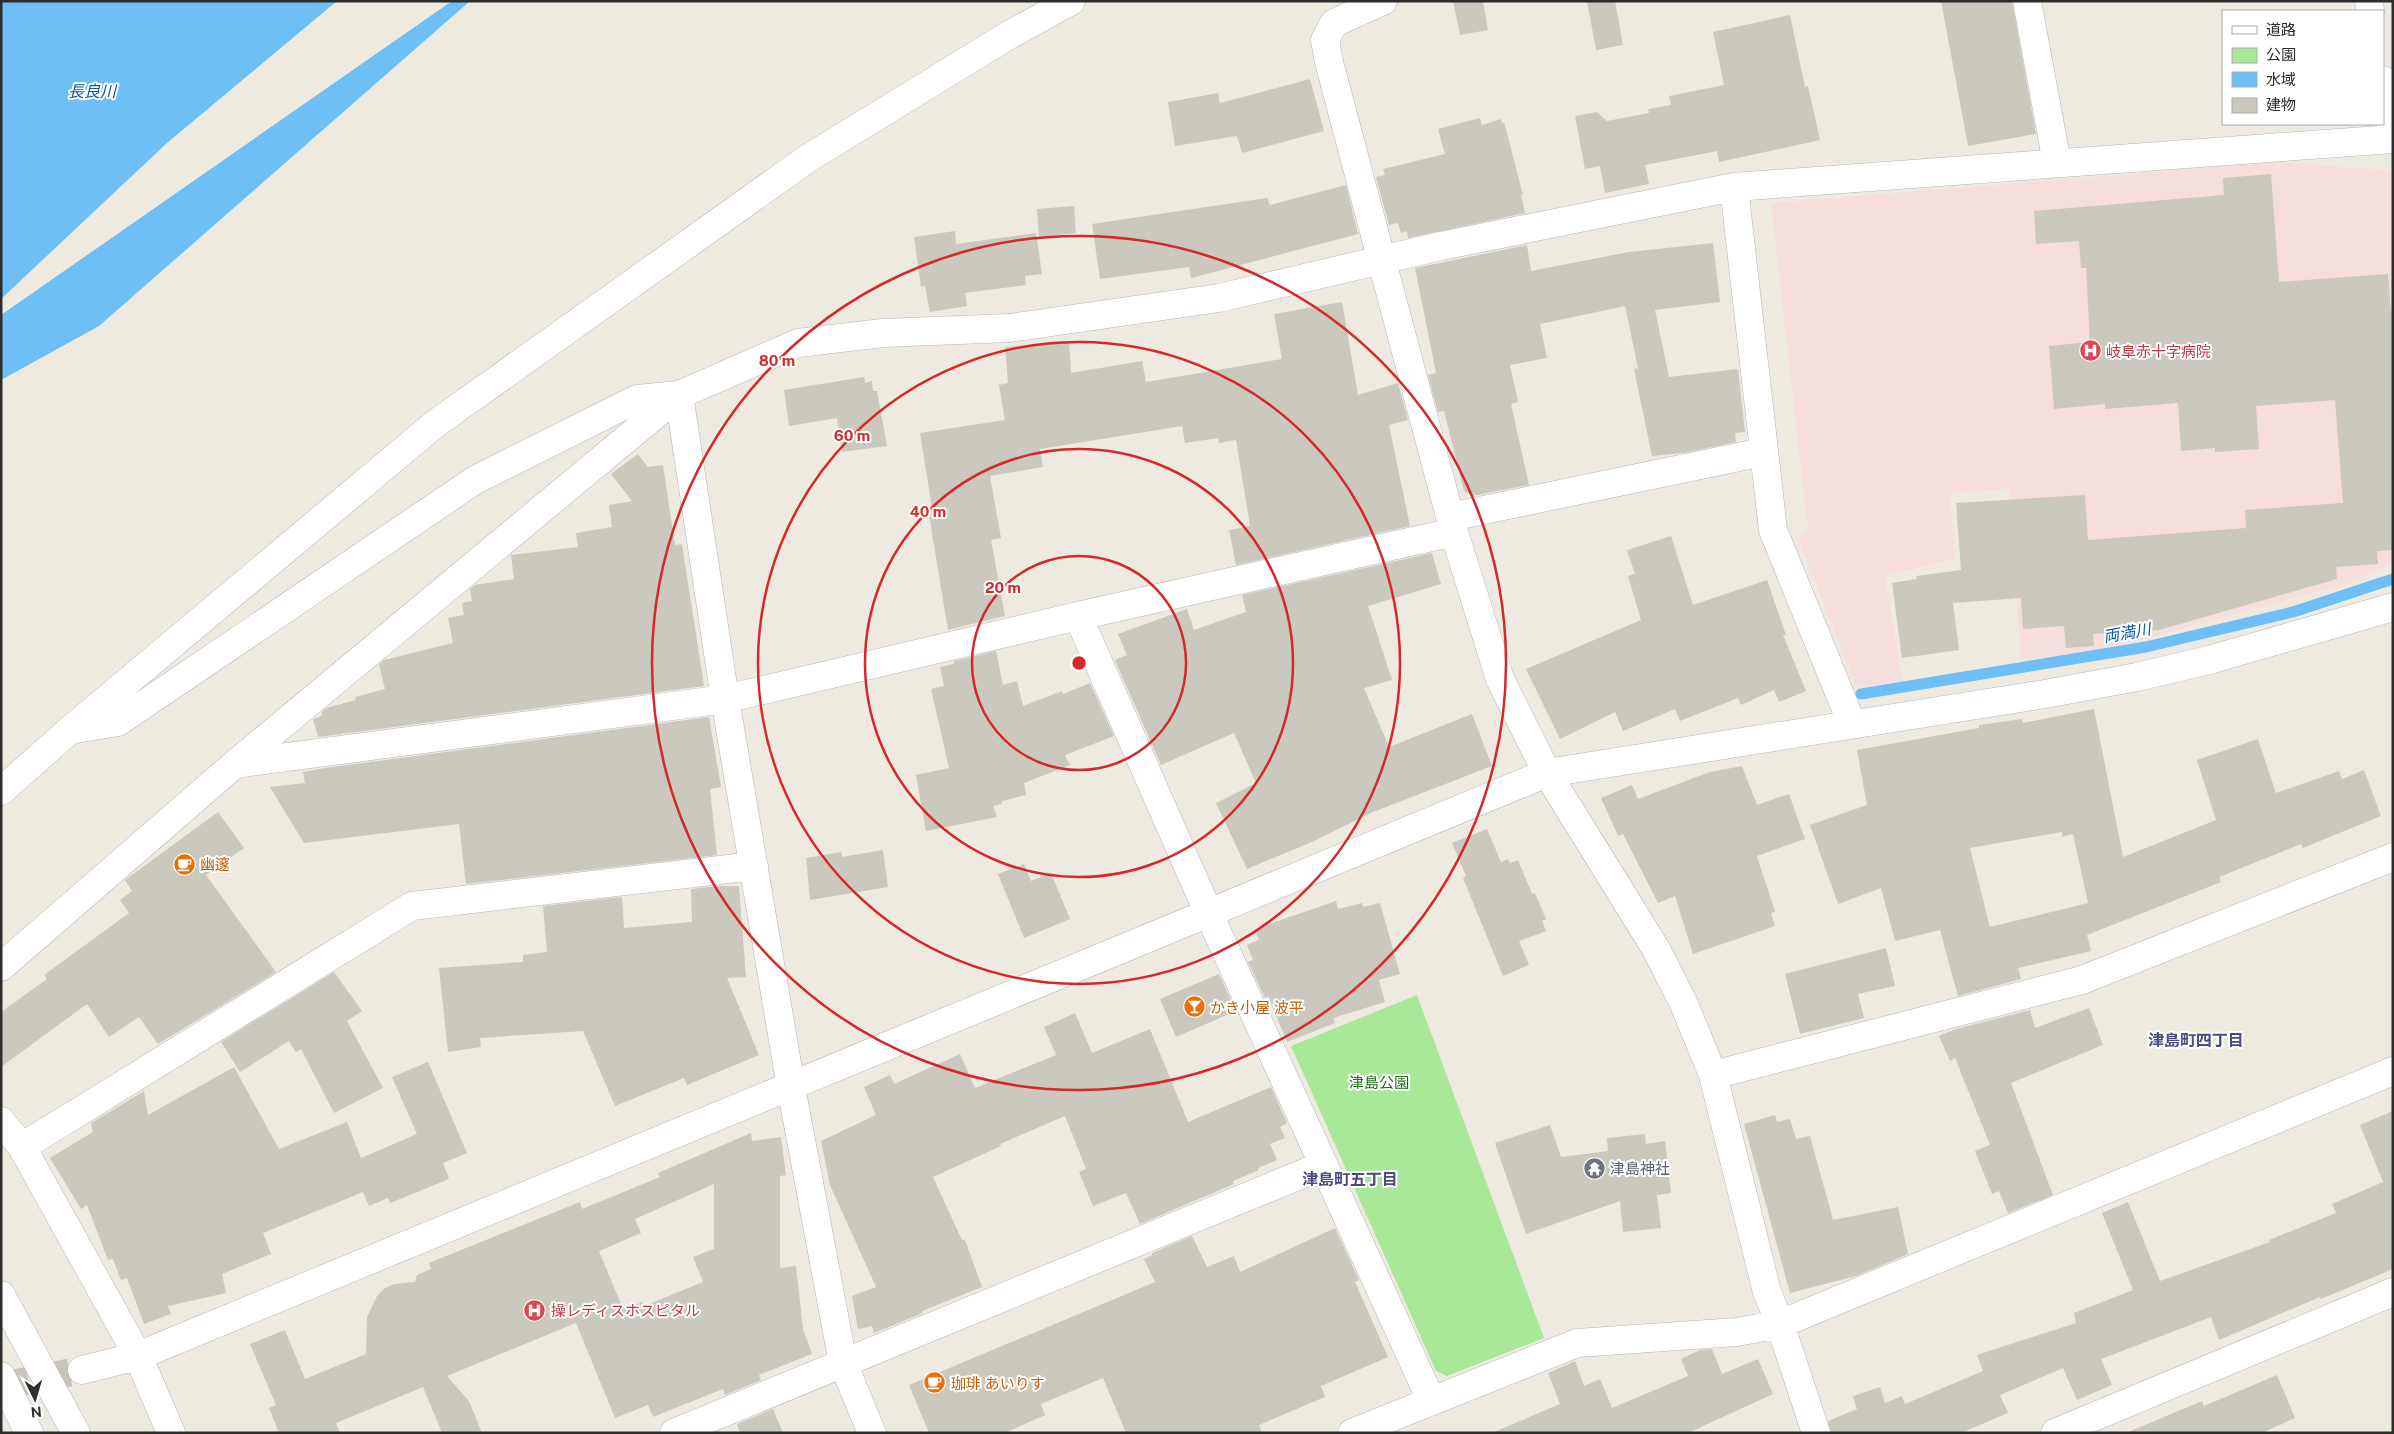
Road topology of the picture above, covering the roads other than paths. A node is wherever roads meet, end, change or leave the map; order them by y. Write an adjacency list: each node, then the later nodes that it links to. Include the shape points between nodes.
1 (1070, 1): 16 (street, via 807,159 435,424)
2 (1383, 1): 8 (street, via 1334,23 1325,40)
3 (2027, 1): 6 (street)
4 (2384, 86): 5 (street)
5 (2393, 137): 6 (street)
6 (2057, 163): 7 (street)
7 (1734, 187): 8 (street); 10 (street)
8 (1383, 260): 9 (street, via 1219,298 1010,328 883,333 798,343); 11 (street)
9 (679, 395): 14 (street); 16 (street, via 637,399 475,480 118,722); 17 (street)
10 (1763, 452): 11 (street); 15 (street, via 1773,530)
11 (1452, 524): 13 (street); 18 (street, via 1500,679)
12 (2393, 607): 15 (street, via 2209,660 2136,677)
13 (1078, 616): 14 (street); 22 (street)
14 (725, 699): 17 (street); 21 (street)
15 (1852, 724): 18 (street)
16 (70, 730): 19 (street)
17 (234, 764): 23 (street)
18 (1547, 773): 22 (street); 25 (street, via 1656,949 1684,1004)
19 (1, 791)
20 (2393, 857): 25 (street, via 2082,980)
21 (754, 866): 26 (street); 28 (street, via 412,906)
22 (1209, 914): 26 (street); 29 (street)
23 (1, 967)
24 (2393, 1071): 32 (street)
25 (1713, 1075): 32 (street, via 1767,1292)
26 (791, 1087): 33 (street); 34 (street)
27 (1, 1121): 28 (street)
28 (22, 1147): 33 (street)
29 (1324, 1165): 34 (street); 37 (street)
30 (2393, 1292): 45 (street)
31 (1, 1295): 39 (street)
32 (1780, 1324): 37 (street, via 1737,1332 1577,1343); 44 (street)
33 (138, 1356): 35 (street); 40 (street)
34 (844, 1363): 41 (street); 42 (street)
35 (82, 1370)
36 (1, 1376): 38 (street)
37 (1431, 1400): 43 (street)
38 (29, 1433)
39 (76, 1433)
40 (171, 1433)
41 (674, 1433)
42 (872, 1433)
43 (1352, 1433)
44 (1816, 1433)
45 (2055, 1433)

